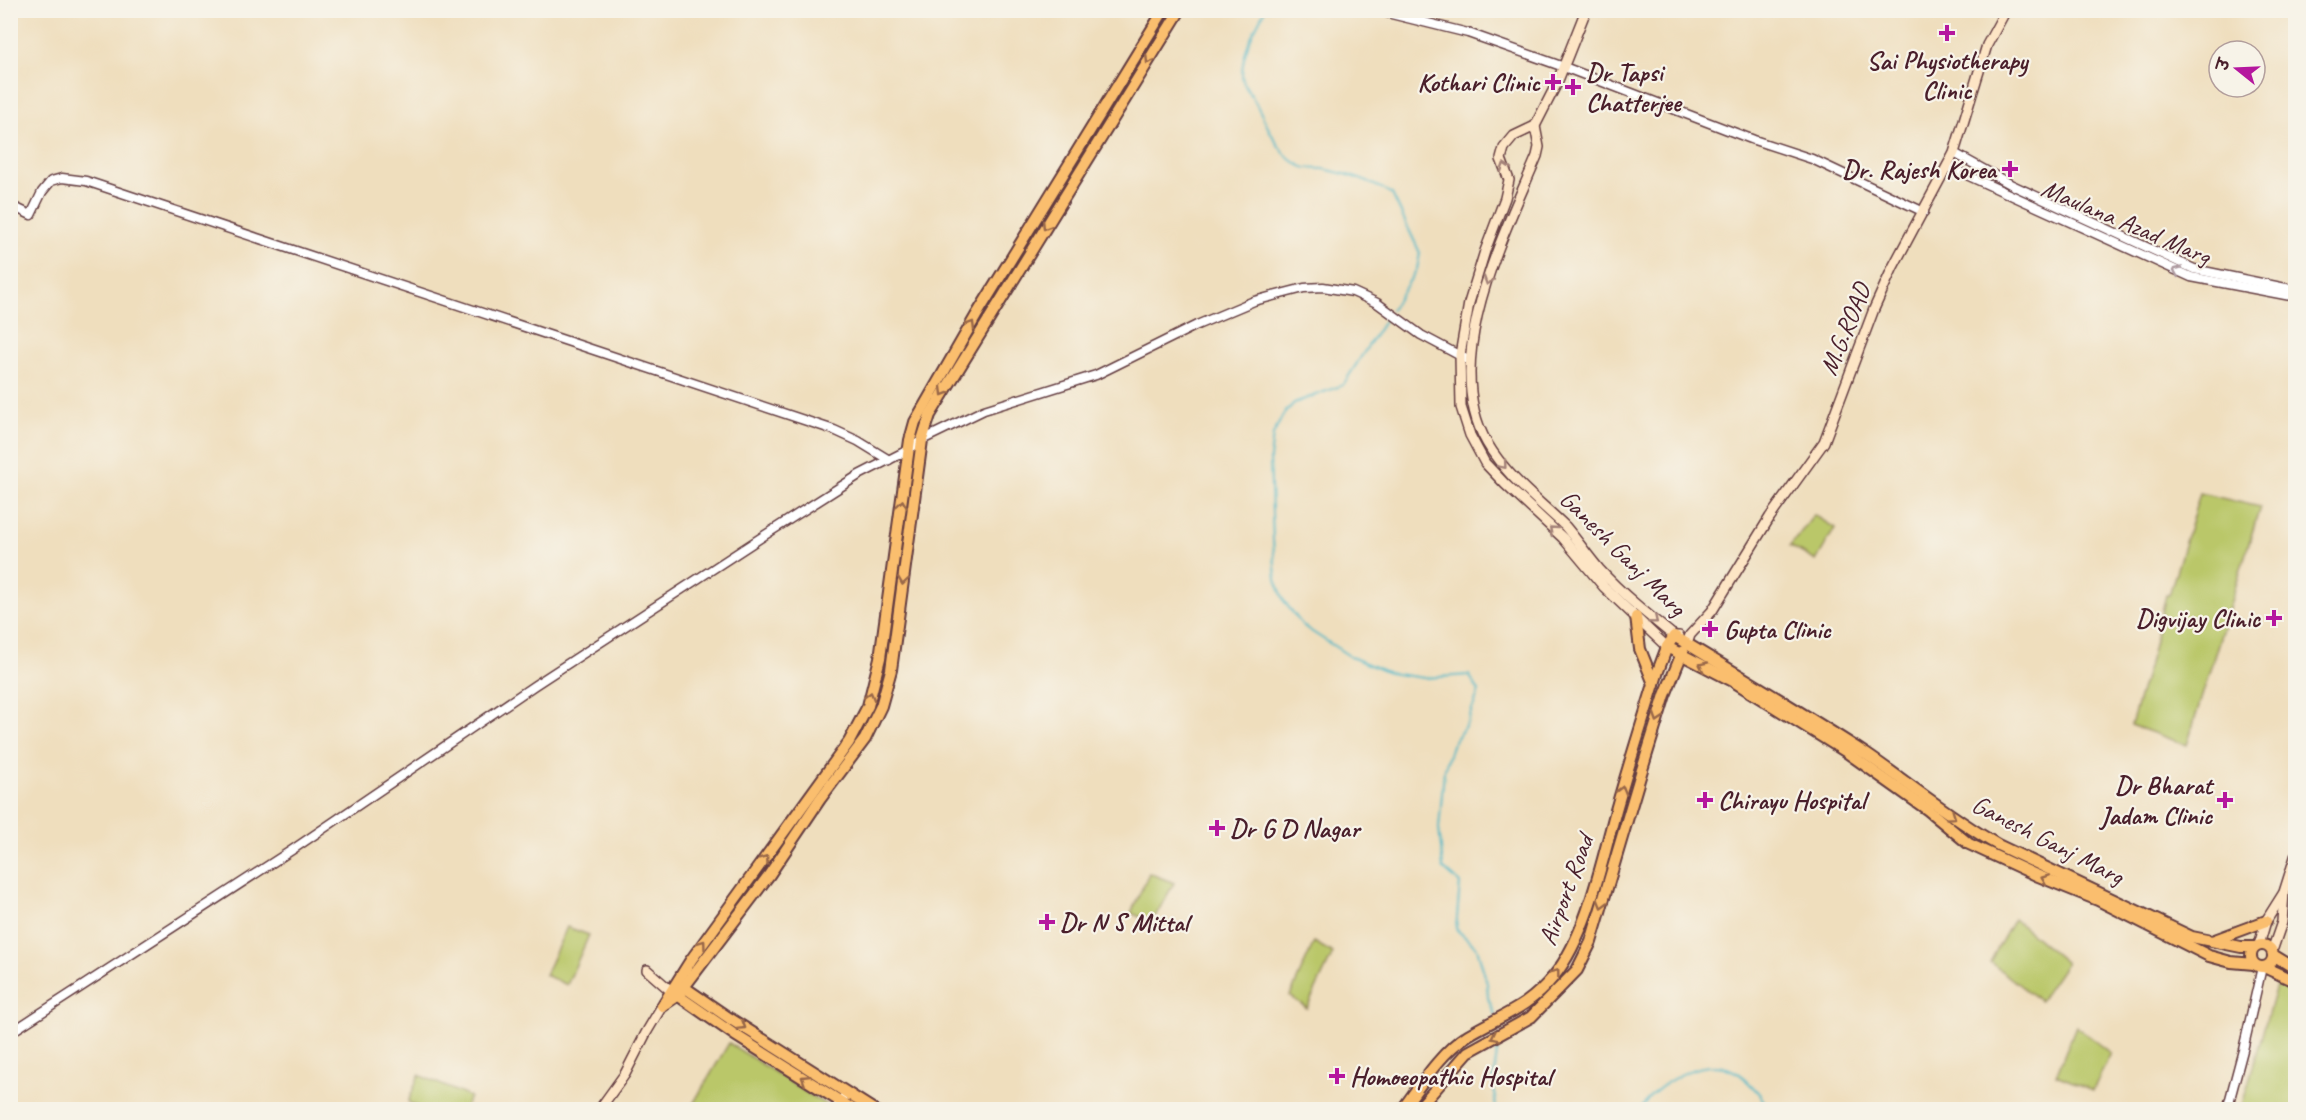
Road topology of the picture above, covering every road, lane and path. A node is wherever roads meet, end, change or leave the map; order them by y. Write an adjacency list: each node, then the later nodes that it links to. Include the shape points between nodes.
1 (1164, 10): 17 (main road, one-way to 1, via 915,422 928,399)
2 (1180, 10): 16 (main road, one-way to 16, via 930,416)
3 (1375, 10): 6 (street, via 1468,33)
4 (1586, 10): 6 (main road)
5 (2006, 10): 8 (main road, M.G.ROAD, via 1987,45)
6 (1564, 67): 7 (main road); 11 (street, via 1812,159)
7 (1535, 126): 14 (main road, one-way to 7, via 1468,303 1509,180 1501,159 1504,148 1514,136); 15 (main road, Ganesh Ganj Marg, one-way to 15, via 1537,156 1487,282)
8 (1954, 153): 9 (main road, M.G.ROAD); 12 (street, Maulana Azad Marg, via 2012,185 2194,268)
9 (1947, 166): 11 (main road, M.G.ROAD); 13 (street, Maulana Azad Marg, one-way to 9, via 2191,277)
10 (10, 205): 18 (street, via 31,214 51,181 86,181 834,430)
11 (1924, 212): 21 (main road, M.G.ROAD, via 1874,309 1824,442 1770,517 1712,611)
12 (2295, 290)
13 (2295, 297)
14 (1460, 355): 15 (street); 16 (street, via 1353,292 1304,288 1254,302 1197,325 1096,375 984,410); 19 (main road, one-way to 14, via 1604,587 1563,538 1485,463 1461,407)
15 (1470, 361): 20 (main road, Ganesh Ganj Marg, one-way to 20, via 1477,423 1506,470 1568,529 1637,607)
16 (922, 440): 17 (street); 35 (main road, one-way to 35, via 891,670 881,706 865,739 770,875)
17 (908, 450): 18 (street); 35 (main road, one-way to 17, via 849,742 868,706 880,658)
18 (889, 460): 37 (street, via 765,535)
19 (1636, 617): 22 (main road); 24 (main road, via 1640,649)
20 (1674, 636): 21 (main road, Ganesh Ganj Marg); 22 (main road, Airport Road)
21 (1688, 639): 23 (main road); 28 (main road, Ganesh Ganj Marg, one-way to 28, via 1868,756 1974,832 2161,923)
22 (1667, 647): 23 (main road); 24 (main road, Airport Road)
23 (1680, 656): 31 (main road, one-way to 23, via 2209,956 2098,900 1969,844 1845,751 1733,681); 43 (main road, one-way to 43, via 1591,942 1577,970 1531,1017 1472,1048)
24 (1654, 684): 42 (main road, Airport Road, one-way to 24, via 1453,1047 1532,999 1568,957 1579,933)
25 (2295, 854): 26 (main road)
26 (2284, 892): 27 (main road); 30 (main road, via 2282,922)
27 (2266, 921): 28 (main road); 29 (main road)
28 (2209, 941): 29 (main road, Ganesh Ganj Marg)
29 (2257, 946): 30 (main road, via 2266,945); 31 (main road, via 2250,957)
30 (2273, 953): 31 (main road, via 2269,964); 32 (main road)
31 (2260, 966): 34 (main road); 44 (street)
32 (2295, 969)
33 (650, 972): 35 (main road)
34 (2295, 982)
35 (677, 988): 36 (main road); 38 (main road, via 735,1035)
36 (662, 1006): 39 (main road, via 626,1074)
37 (10, 1033)
38 (841, 1101): 40 (main road); 41 (main road)
39 (599, 1110)
40 (854, 1110)
41 (874, 1110)
42 (1402, 1110)
43 (1416, 1110)
44 (2226, 1110)

